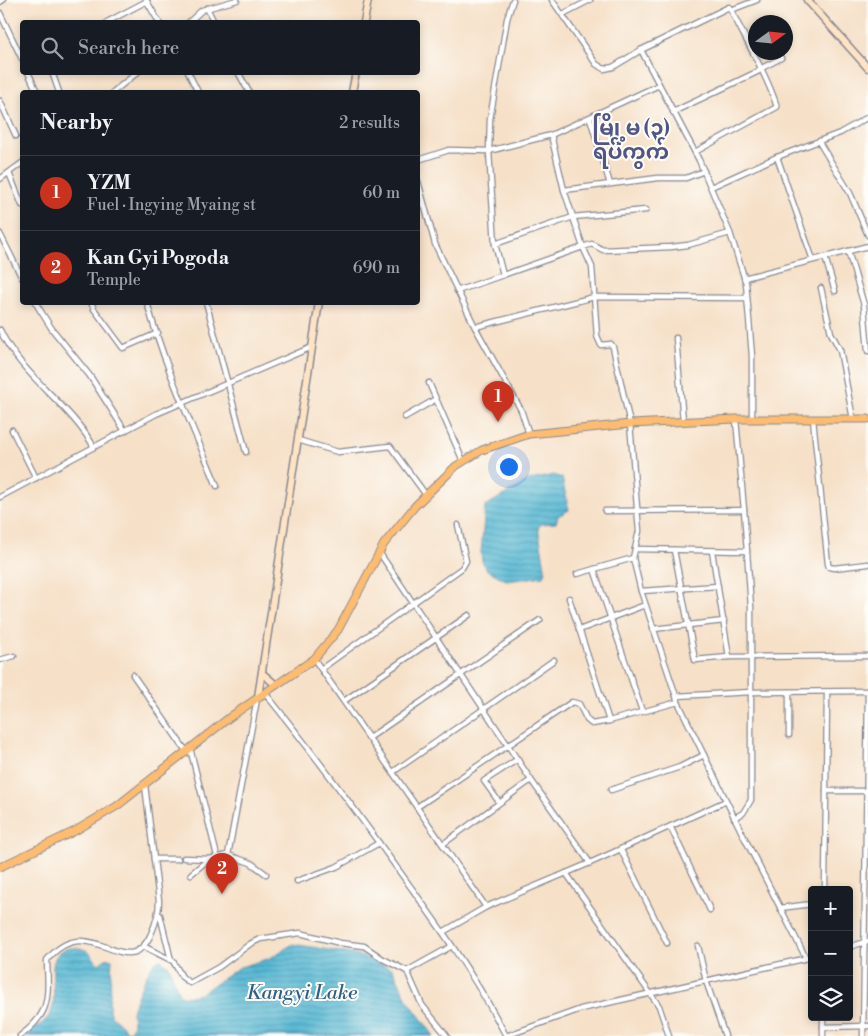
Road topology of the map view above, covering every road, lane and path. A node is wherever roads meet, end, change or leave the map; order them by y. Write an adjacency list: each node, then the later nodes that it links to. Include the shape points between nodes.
1 (147, 0): 13 (street); 14 (street)
2 (237, 0): 9 (street)
3 (368, 0): 17 (main road)
4 (513, 0): 43 (street, via 492,99)
5 (552, 0): 12 (street)
6 (590, 0): 12 (street)
7 (758, 0): 10 (street)
8 (807, 0): 21 (main road)
9 (207, 8): 15 (street); 16 (street)
10 (731, 10): 18 (street, via 729,7); 22 (street)
11 (0, 13): 19 (street)
12 (563, 14): 18 (street, via 596,64 604,69)
13 (111, 20)
14 (158, 20)
15 (191, 20)
16 (213, 20)
17 (364, 20)
18 (640, 50): 29 (street)
19 (20, 55)
20 (776, 60): 22 (street)
21 (868, 68)
22 (760, 69): 37 (street); 44 (street, via 770,85 777,107)
23 (29, 75): 30 (street)
24 (53, 75): 31 (street)
25 (134, 75): 32 (street)
26 (190, 75): 33 (street)
27 (240, 75): 34 (street)
28 (355, 75): 35 (main road)
29 (659, 85): 37 (street); 39 (street)
30 (36, 90)
31 (58, 90)
32 (116, 90)
33 (197, 90)
34 (248, 90)
35 (352, 90)
36 (0, 101): 41 (street)
37 (673, 112): 44 (street)
38 (868, 117): 42 (street)
39 (590, 118): 40 (street); 51 (street)
40 (551, 135): 43 (street); 54 (street)
41 (16, 136)
42 (818, 142): 45 (street); 60 (street, via 850,193)
43 (489, 151): 46 (street, via 448,150); 61 (street)
44 (695, 152): 48 (street)
45 (777, 157): 52 (street); 66 (street)
46 (420, 159)
47 (20, 165): 49 (street)
48 (704, 171): 51 (street, via 686,178); 52 (street)
49 (9, 173): 50 (street); 55 (street)
50 (0, 179)
51 (610, 184): 54 (street)
52 (711, 187): 58 (street)
53 (420, 189): 71 (street, via 435,244)
54 (564, 190): 57 (street)
55 (20, 200)
56 (646, 210): 57 (street)
57 (573, 217): 61 (street); 63 (street)
58 (730, 233): 63 (street, via 671,247 603,250 592,244); 69 (street)
59 (0, 234): 67 (street)
60 (868, 235)
61 (495, 244): 68 (street)
62 (868, 246): 64 (street)
63 (583, 247): 68 (street); 73 (street, via 592,267)
64 (848, 251): 65 (street); 85 (street, via 864,305)
65 (826, 257): 66 (street); 72 (street)
66 (813, 260): 69 (street)
67 (20, 274)
68 (503, 275): 71 (street)
69 (744, 278): 74 (street)
70 (821, 288): 94 (street, via 831,333 840,350)
71 (458, 291): 80 (street)
72 (834, 291)
73 (594, 297): 74 (street); 80 (street); 97 (street, via 597,336 601,344 613,347)
74 (747, 298): 92 (street, via 752,356)
75 (37, 305): 99 (street, via 90,376)
76 (93, 305): 82 (street, via 122,347)
77 (148, 305): 82 (street)
78 (207, 305): 87 (street)
79 (319, 305): 84 (main road)
80 (475, 327): 100 (street, via 522,410)
81 (0, 330): 102 (street, via 16,359 85,432)
82 (158, 333): 89 (street, via 165,365)
83 (676, 338): 96 (street)
84 (312, 348): 87 (street); 101 (main road)
85 (868, 351)
86 (429, 383): 88 (street)
87 (228, 384): 89 (street); 103 (street)
88 (436, 399): 90 (street); 104 (street)
89 (183, 403): 99 (street); 106 (street)
90 (405, 417)
91 (736, 419): 92 (highway); 96 (highway); 111 (street)
92 (752, 419): 93 (highway)
93 (813, 419): 94 (highway); 119 (street, via 829,567)
94 (853, 419): 95 (highway)
95 (868, 419)
96 (683, 421): 97 (highway)
97 (630, 424): 100 (highway); 110 (street)
98 (12, 430): 105 (street)
99 (125, 431): 102 (street)
100 (529, 434): 104 (highway, via 495,444)
101 (298, 440): 107 (street, via 338,452 390,446); 144 (main road)
102 (94, 447): 105 (street)
103 (246, 452)
104 (463, 461): 107 (highway)
105 (36, 478): 108 (street)
106 (217, 486)
107 (426, 495): 117 (highway)
108 (0, 496)
109 (605, 510): 110 (street)
110 (638, 510): 111 (street); 113 (street, via 639,531)
111 (744, 510): 116 (street)
112 (458, 525): 126 (street, via 465,564)
113 (635, 548): 114 (street); 118 (street)
114 (674, 550): 115 (street); 123 (street)
115 (712, 551): 116 (street); 122 (street)
116 (747, 551): 137 (street)
117 (379, 552): 126 (street); 140 (highway, via 338,630)
118 (633, 558): 120 (street); 124 (street)
119 (868, 564)
120 (594, 569): 121 (street); 129 (street)
121 (577, 574)
122 (718, 586): 123 (street); 131 (street)
123 (680, 588): 124 (street); 132 (street)
124 (641, 591): 127 (street)
125 (569, 598): 134 (street)
126 (412, 604): 135 (street); 143 (street)
127 (646, 605): 129 (street); 133 (street)
128 (469, 615): 135 (street)
129 (611, 619): 134 (street); 158 (street)
130 (540, 620): 145 (street)
131 (724, 620): 132 (street); 139 (street)
132 (687, 625): 133 (street); 139 (street, via 695,660)
133 (653, 629): 153 (street)
134 (579, 630): 159 (street)
135 (435, 638): 145 (street); 155 (street)
136 (14, 656): 141 (street)
137 (749, 656): 138 (street); 139 (street); 149 (street)
138 (868, 656)
139 (730, 657)
140 (314, 659): 143 (street); 147 (highway)
141 (0, 660)
142 (554, 660): 157 (street)
143 (321, 669): 155 (street)
144 (263, 674): 147 (main road); 154 (main road)
145 (461, 674): 157 (street); 161 (street)
146 (133, 675): 163 (street)
147 (276, 685): 152 (highway)
148 (868, 691): 151 (street); 171 (street)
149 (751, 692): 150 (street); 153 (street); 175 (street, via 751,800 743,813)
150 (789, 692): 151 (street); 160 (street)
151 (827, 692): 170 (street)
152 (265, 693): 154 (highway); 177 (street)
153 (676, 696): 156 (street)
154 (258, 698): 163 (highway); 180 (street)
155 (344, 701): 161 (street)
156 (678, 702): 158 (street); 164 (street)
157 (484, 710): 162 (street); 166 (street)
158 (642, 711): 159 (street)
159 (609, 721): 162 (street, via 589,723 579,704 572,702)
160 (789, 735)
161 (369, 738): 166 (street)
162 (509, 746): 165 (street); 174 (street)
163 (188, 749): 168 (highway); 181 (street)
164 (704, 755): 169 (street); 172 (street)
165 (518, 759): 167 (street); 173 (street, via 484,781)
166 (393, 772): 174 (street)
167 (531, 780): 173 (street); 186 (street)
168 (145, 785): 183 (street); 187 (highway, via 99,818)
169 (612, 790)
170 (826, 791): 171 (street); 192 (street)
171 (867, 791): 199 (street)
172 (726, 801): 175 (street); 176 (street)
173 (499, 802): 178 (street)
174 (417, 807): 178 (street)
175 (734, 818): 195 (street)
176 (671, 828): 179 (street); 196 (street)
177 (379, 842): 191 (street, via 336,867); 198 (street)
178 (443, 844): 194 (street)
179 (621, 850): 186 (street); 200 (street)
180 (228, 855): 181 (street); 190 (street, via 250,863)
181 (217, 856): 185 (street)
182 (184, 858): 185 (street)
183 (154, 859): 184 (street); 197 (street)
184 (178, 859)
185 (209, 859): 189 (street)
186 (590, 864): 188 (street)
187 (0, 866)
188 (566, 873): 194 (street); 210 (street)
189 (191, 874)
190 (266, 874)
191 (297, 881)
192 (825, 886)
193 (808, 904): 195 (street)
194 (486, 907): 198 (street)
195 (780, 908): 205 (street)
196 (710, 910)
197 (159, 914): 204 (street); 207 (street)
198 (443, 932): 201 (street)
199 (866, 942): 203 (street); 212 (street)
200 (667, 943)
201 (452, 946): 208 (street); 216 (street)
202 (698, 946): 209 (street)
203 (853, 946)
204 (145, 947): 207 (street); 214 (street, via 133,954 113,952 97,942 82,940 57,949 47,960 46,1006)
205 (808, 956)
206 (808, 958): 209 (street)
207 (171, 960): 208 (street, via 190,983 260,939 300,933 364,946)
208 (408, 971): 215 (street, via 422,1005)
209 (706, 981): 210 (street); 218 (street)
210 (651, 994): 216 (street, via 581,1009); 217 (street, via 659,1006)
211 (823, 1021): 213 (street)
212 (865, 1026): 213 (street); 220 (street)
213 (823, 1027): 219 (street)
214 (20, 1036)
215 (447, 1036)
216 (506, 1036)
217 (669, 1036)
218 (725, 1036)
219 (823, 1036)
220 (862, 1036)

